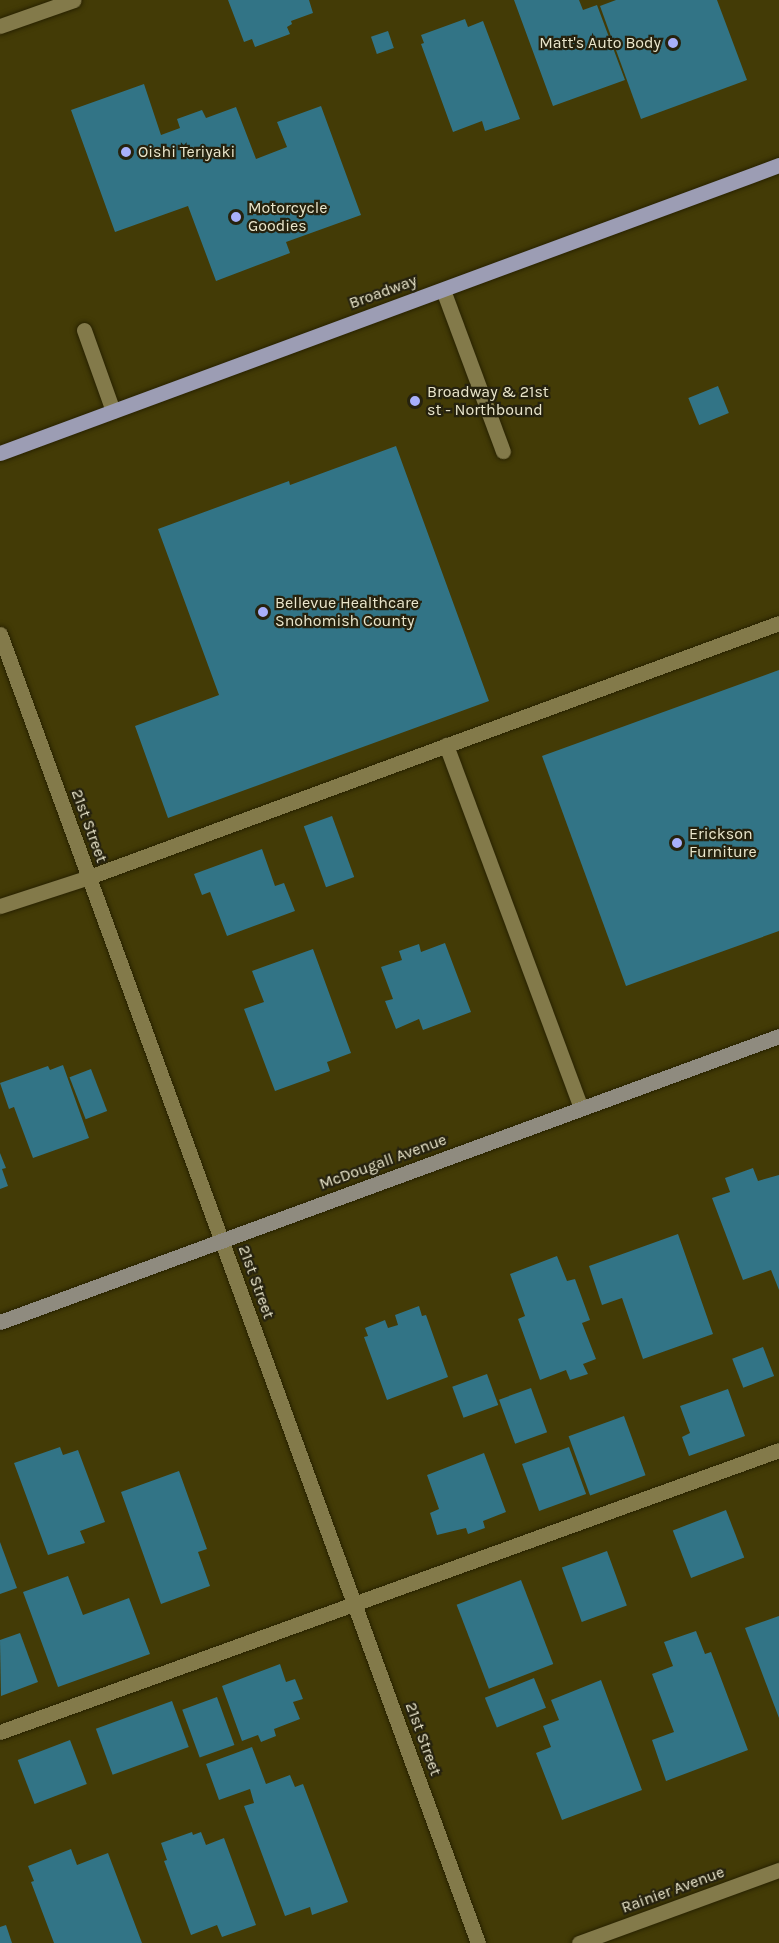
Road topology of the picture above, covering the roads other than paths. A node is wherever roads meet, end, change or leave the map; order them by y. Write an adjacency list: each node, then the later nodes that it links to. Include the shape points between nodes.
1 (74, 0): 2 (street)
2 (0, 27)
3 (779, 165): 4 (main road, Broadway)
4 (443, 290): 6 (main road, Broadway); 7 (street)
5 (84, 330): 6 (street)
6 (113, 411): 8 (main road, Broadway)
7 (503, 451)
8 (0, 453)
9 (779, 623): 11 (street)
10 (0, 634): 12 (street, 21st Street)
11 (446, 746): 12 (street); 15 (street)
12 (89, 877): 13 (street); 16 (street, 21st Street)
13 (0, 906)
14 (779, 1036): 15 (street, McDougall Avenue)
15 (581, 1108): 16 (street, McDougall Avenue)
16 (222, 1241): 17 (street, McDougall Avenue); 19 (street, 21st Street)
17 (0, 1322)
18 (779, 1449): 19 (street)
19 (355, 1604): 20 (street); 22 (street, 21st Street)
20 (0, 1732)
21 (779, 1870): 23 (street, Rainier Avenue)
22 (478, 1943)
23 (579, 1943)

